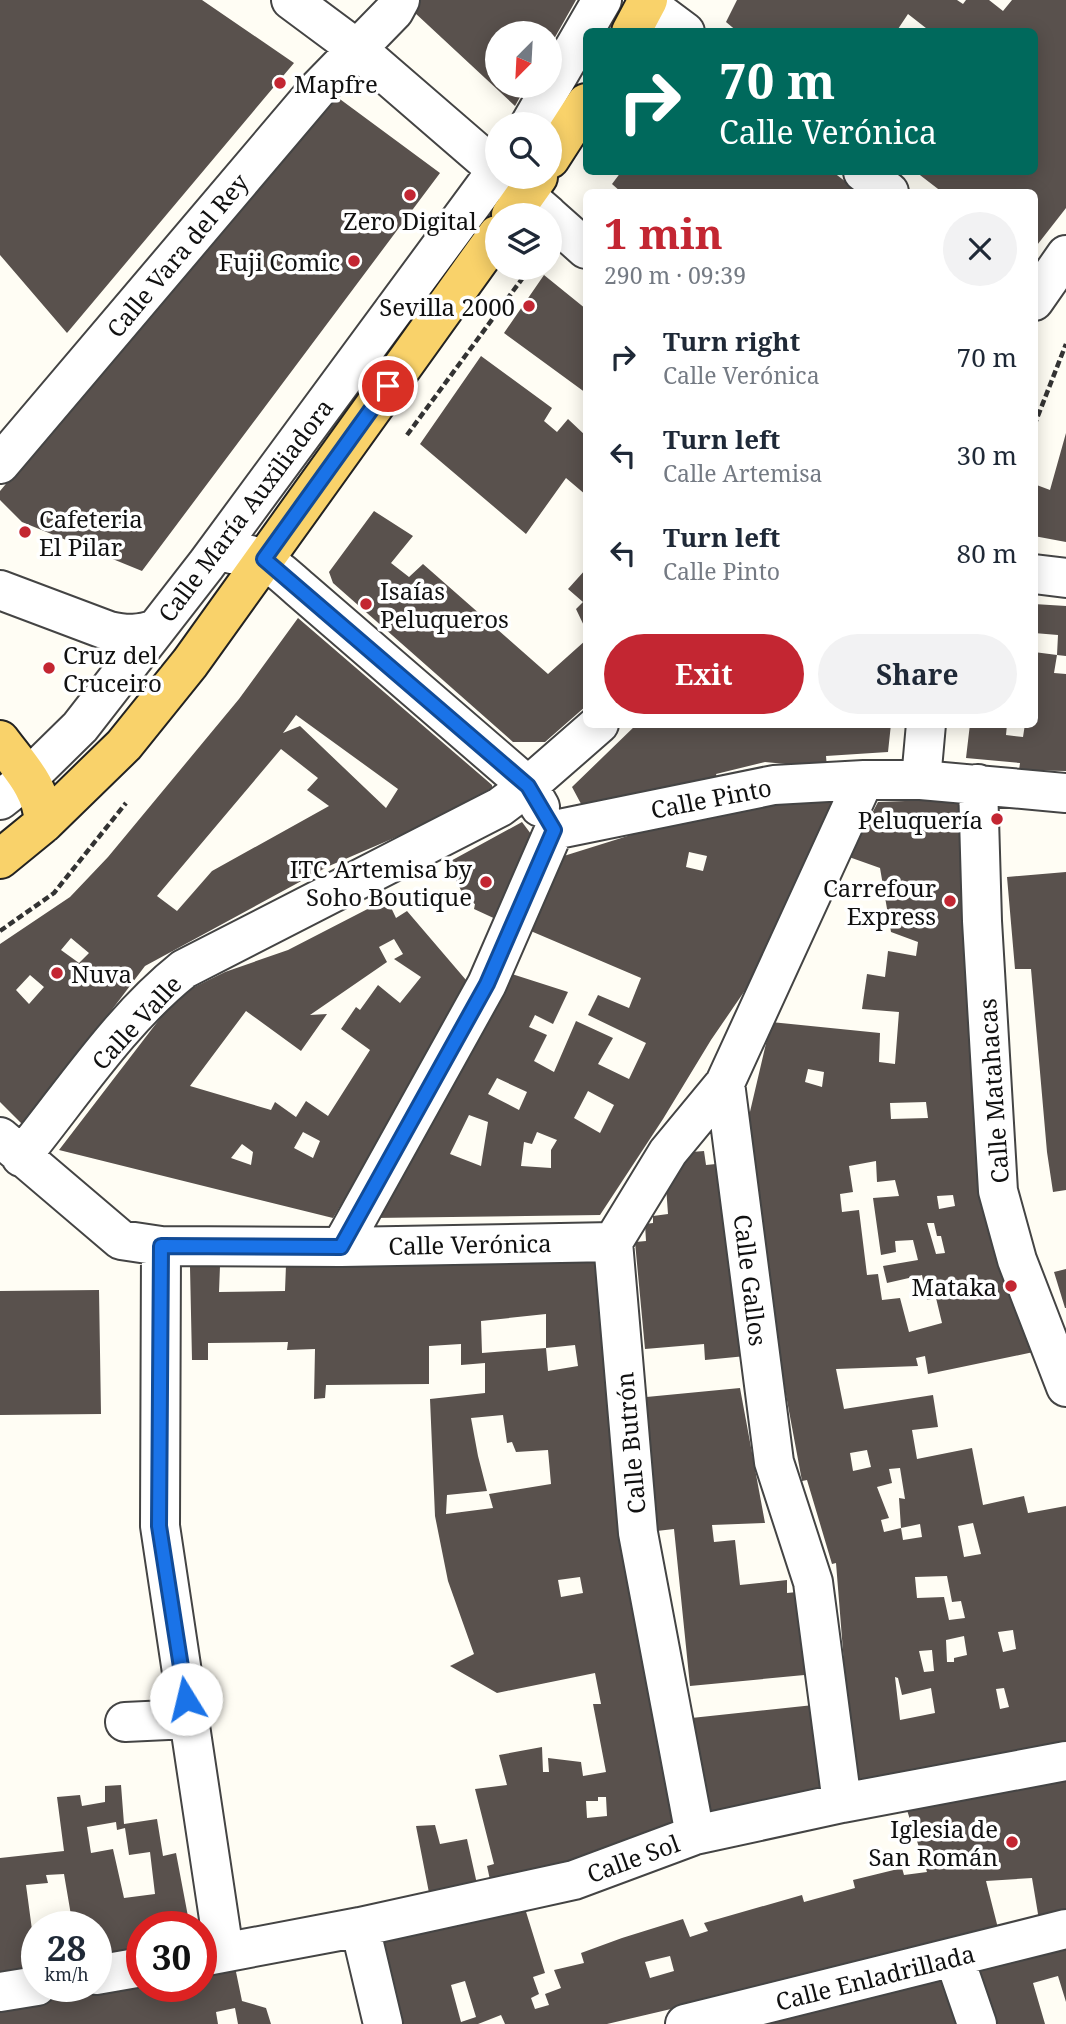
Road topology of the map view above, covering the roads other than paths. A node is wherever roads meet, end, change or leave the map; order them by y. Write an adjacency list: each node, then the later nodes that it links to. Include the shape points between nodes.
1 (291, 0): 8 (street)
2 (400, 0): 8 (street, Calle Vara del Rey)
3 (601, 0): 5 (street)
4 (642, 11): 6 (street)
5 (585, 28)
6 (677, 28)
7 (583, 31): 10 (street)
8 (358, 49): 12 (street); 19 (street, Calle Vara del Rey)
9 (583, 108): 11 (main road)
10 (537, 112)
11 (562, 140)
12 (485, 160)
13 (867, 175): 15 (street)
14 (485, 186): 21 (street, Calle María Auxiliadora)
15 (885, 189)
16 (529, 199): 17 (street)
17 (583, 246)
18 (485, 252): 20 (main road, Calle María Auxiliadora)
19 (0, 464)
20 (264, 559): 21 (street, via 236,554); 32 (street); 35 (main road, Calle María Auxiliadora, via 190,663 124,744)
21 (206, 565): 25 (street, Calle María Auxiliadora)
22 (1038, 574): 23 (street)
23 (1066, 578)
24 (0, 590): 25 (street, via 110,631 127,635)
25 (156, 629): 33 (street, Calle María Auxiliadora, via 80,727)
26 (594, 728): 32 (street, Calle Valle)
27 (926, 728): 30 (street)
28 (0, 740): 33 (main road)
29 (864, 780): 30 (street, Calle Pinto); 36 (street, Calle Pinto, via 774,785); 38 (street)
30 (921, 780): 31 (street, Calle Pinto)
31 (978, 784): 34 (street, Calle Pinto); 43 (street, Calle Matahacas, via 998,1191 1017,1260)
32 (528, 786): 36 (street); 39 (street, Calle Valle, via 500,807 184,969 158,990)
33 (14, 789): 35 (main road, via 43,805)
34 (1066, 793)
35 (44, 823): 37 (main road, Calle María Auxiliadora)
36 (554, 830): 42 (street, via 487,984)
37 (0, 859)
38 (725, 1083): 40 (street, via 668,1152); 47 (street, Calle Gallos, via 774,1462 813,1582)
39 (11, 1147): 41 (street, Calle Verónica, via 121,1240)
40 (613, 1242): 42 (street, Calle Verónica); 48 (street, Calle Butrón, via 638,1533)
41 (161, 1246): 42 (street, Calle Verónica); 44 (street, via 159,1526)
42 (341, 1247)
43 (1066, 1387)
44 (187, 1709): 45 (street); 49 (street)
45 (124, 1712)
46 (1066, 1761): 47 (street, Calle Sol)
47 (842, 1803): 48 (street, Calle Sol)
48 (695, 1835): 50 (street, Calle Sol, via 574,1880)
49 (208, 1911)
50 (360, 1927): 52 (street, Calle Sol); 56 (street)
51 (1066, 1929): 53 (street, Calle Enladrillada)
52 (217, 1953)
53 (954, 1957): 57 (street, Calle Enladrillada); 58 (street)
54 (21, 1989): 55 (street)
55 (0, 1992)
56 (383, 2024)
57 (685, 2024)
58 (977, 2024)

